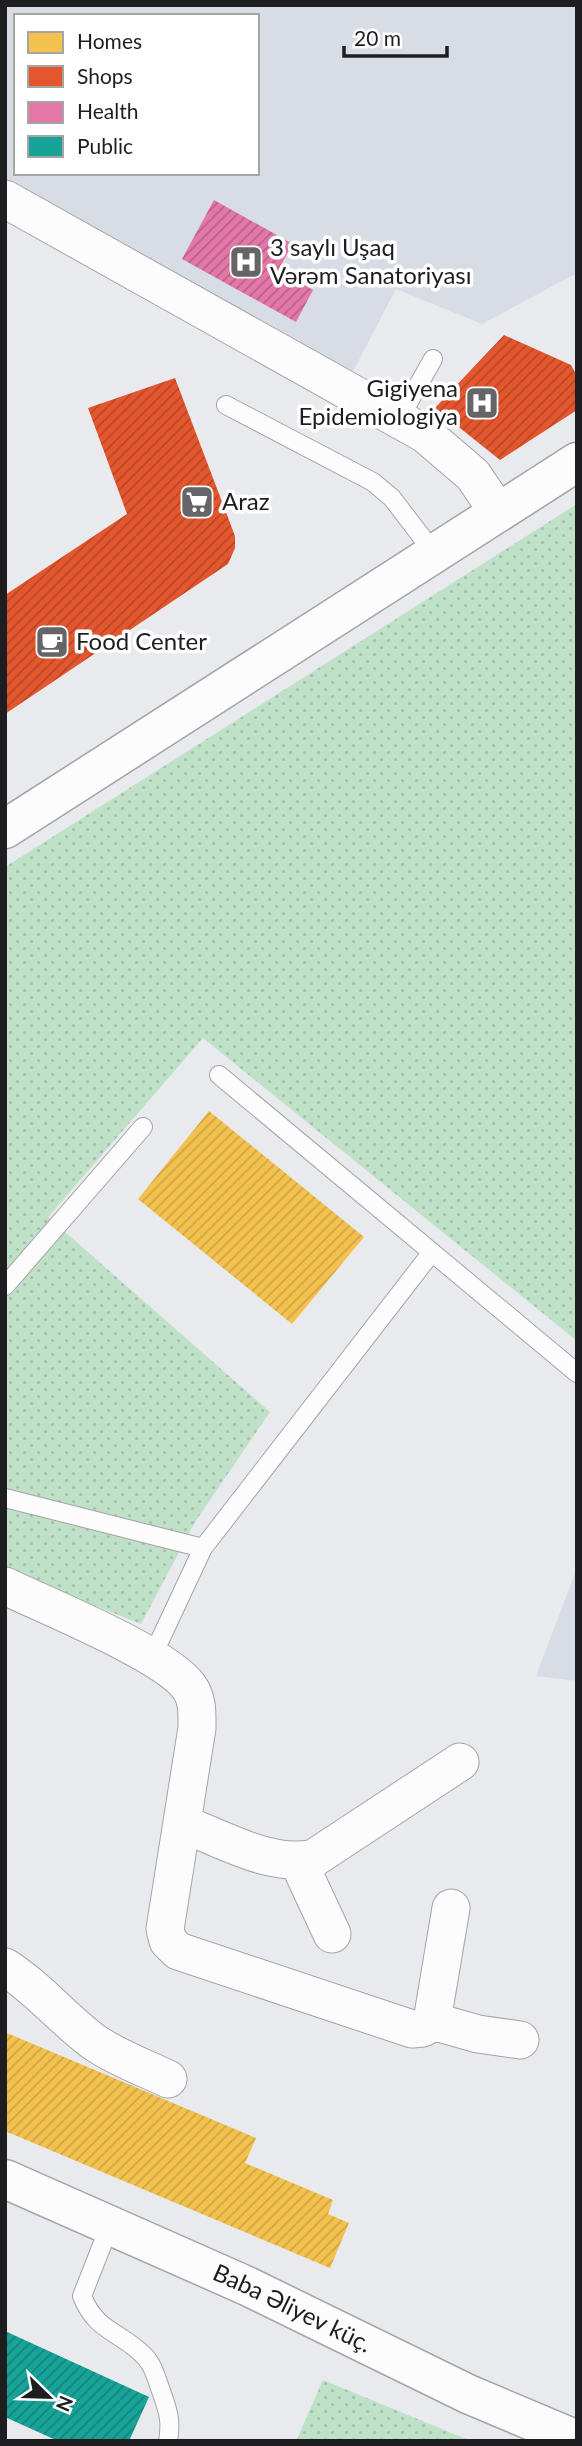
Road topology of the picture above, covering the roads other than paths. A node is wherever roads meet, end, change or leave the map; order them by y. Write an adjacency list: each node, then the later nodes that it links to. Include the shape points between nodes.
1 (5, 199): 4 (street)
2 (433, 359): 4 (lane)
3 (226, 405): 7 (lane, via 373,482 392,498)
4 (398, 419): 6 (street, via 455,457)
5 (577, 462): 6 (main road)
6 (498, 512): 7 (main road)
7 (433, 553): 8 (main road)
8 (5, 829)
9 (219, 1075): 11 (lane)
10 (144, 1127): 12 (lane)
11 (432, 1252): 13 (lane); 15 (lane)
12 (5, 1286)
13 (577, 1373)
14 (5, 1498): 15 (lane)
15 (204, 1548): 17 (lane)
16 (5, 1586): 17 (street)
17 (152, 1657): 19 (street, via 176,1671 197,1705)
18 (460, 1762): 20 (street, via 313,1858)
19 (183, 1824): 20 (street, via 267,1856); 24 (street, via 165,1929 178,1951 412,2029)
20 (298, 1861): 22 (street)
21 (451, 1908): 24 (street)
22 (332, 1934)
23 (5, 1967): 26 (street, via 92,2040)
24 (432, 2021): 25 (street)
25 (520, 2040)
26 (168, 2079)
27 (5, 2179): 28 (main road, Baba Əliyev küç.)
28 (110, 2225): 29 (main road, Baba Əliyev küç., via 468,2394); 30 (lane, via 82,2296 89,2315 141,2351 155,2370 169,2408)
29 (577, 2440)
30 (168, 2441)

